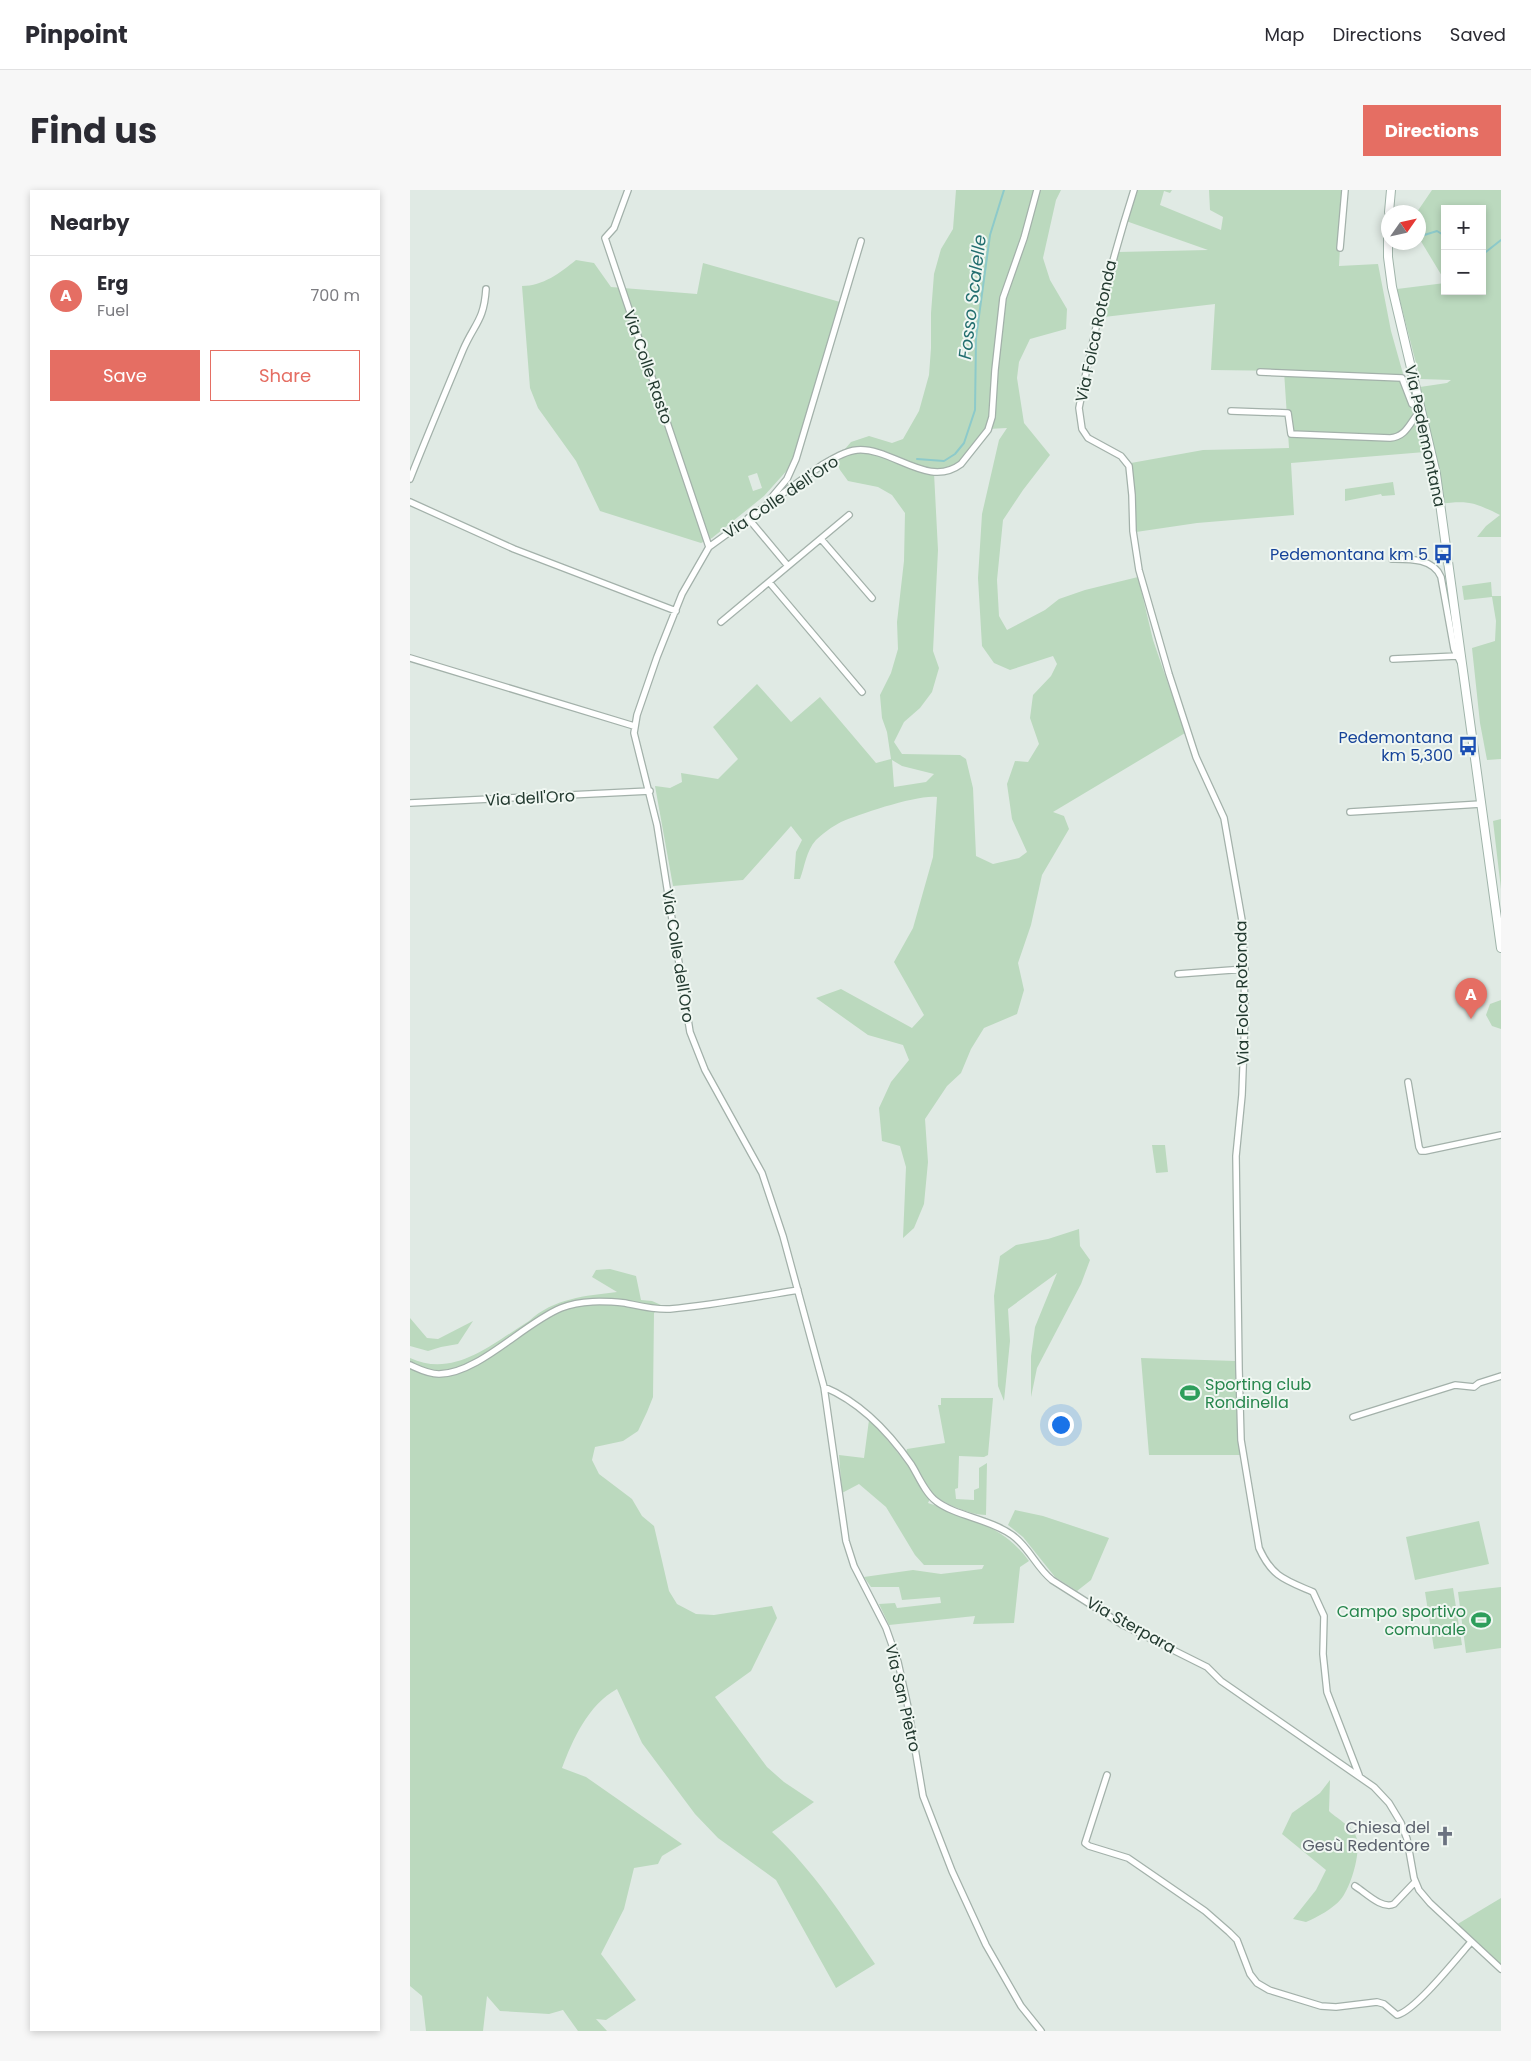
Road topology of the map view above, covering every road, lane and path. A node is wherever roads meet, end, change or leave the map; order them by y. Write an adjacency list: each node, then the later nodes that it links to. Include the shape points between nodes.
1 (628, 190): 20 (street, Via Colle Rasto, via 614,228 605,238)
2 (1037, 190): 16 (street, Via Colle dell'Oro, via 1004,298 992,417 988,430 961,464 948,472 934,473 858,450 829,460)
3 (1134, 190): 37 (street, Via Folca Rotonda, via 1110,266 1079,416 1088,438 1118,454 1129,466 1139,570 1196,757 1224,818 1244,926)
4 (1345, 190): 8 (street)
5 (1391, 190): 6 (street)
6 (1390, 205)
7 (861, 241): 16 (street, via 796,459 776,494)
8 (1340, 248)
9 (1387, 250): 12 (street, Via Pedemontana, via 1390,279)
10 (486, 289): 14 (street, via 481,319 466,344)
11 (1260, 372): 12 (street, via 1402,378 1412,404)
12 (1421, 410): 13 (street, via 1404,434 1393,438 1291,434 1288,412); 29 (street, Via Pedemontana, via 1436,474)
13 (1231, 411)
14 (410, 479)
15 (410, 502): 25 (street, via 514,549)
16 (758, 510): 18 (street, Via Colle dell'Oro)
17 (849, 515): 19 (street)
18 (748, 518): 20 (street, Via Colle dell'Oro); 22 (street)
19 (821, 539): 22 (street); 24 (street)
20 (709, 547): 25 (street, Via Colle dell'Oro)
21 (1392, 559): 29 (street, via 1421,560 1439,570 1454,649)
22 (788, 566): 23 (street)
23 (769, 582): 26 (street); 30 (street)
24 (872, 598)
25 (676, 610): 31 (street, Via Colle dell'Oro)
26 (721, 622)
27 (410, 658): 31 (street)
28 (1393, 659): 29 (street)
29 (1459, 659): 34 (street, Via Pedemontana)
30 (862, 692)
31 (634, 726): 32 (street, Via Colle dell'Oro)
32 (650, 791): 33 (street, Via dell'Oro); 41 (street, Via Colle dell'Oro, via 692,1040 764,1180 784,1236)
33 (410, 803)
34 (1481, 804): 35 (street); 36 (street, Via Pedemontana)
35 (1350, 812)
36 (1501, 948)
37 (1245, 969): 38 (street); 46 (street, Via Folca Rotonda, via 1242,1095 1236,1156 1241,1440 1258,1548 1271,1570 1313,1592 1319,1602 1324,1616 1327,1692)
38 (1178, 974)
39 (1408, 1082): 40 (street, via 1421,1150)
40 (1501, 1135)
41 (798, 1290): 42 (street, via 669,1309 612,1302 569,1305 548,1314 457,1371 437,1374); 44 (street, Via San Pietro)
42 (410, 1365)
43 (1501, 1376): 45 (street, via 1474,1387 1455,1385)
44 (824, 1387): 46 (street, Via Sterpara, via 850,1400 880,1425 910,1462 934,1500 942,1506 996,1526 1013,1536 1052,1580 1123,1625 1207,1667 1221,1681); 52 (street, Via San Pietro, via 846,1541 854,1566 886,1628 898,1662 926,1806 986,1945 1021,2006)
45 (1353, 1417)
46 (1359, 1774): 48 (street, Via Sterpara, via 1382,1794 1399,1818 1407,1839)
47 (1107, 1775): 50 (street, via 1085,1844 1128,1858 1205,1911 1237,1940 1250,1974 1268,1990 1321,2006 1378,2002 1397,2015 1403,2014)
48 (1414, 1882): 49 (street, via 1390,1906 1384,1906); 50 (street, Via Sterpara, via 1426,1899)
49 (1355, 1886)
50 (1472, 1942): 51 (street, Via Sterpara)
51 (1501, 1969)
52 (1041, 2031)

